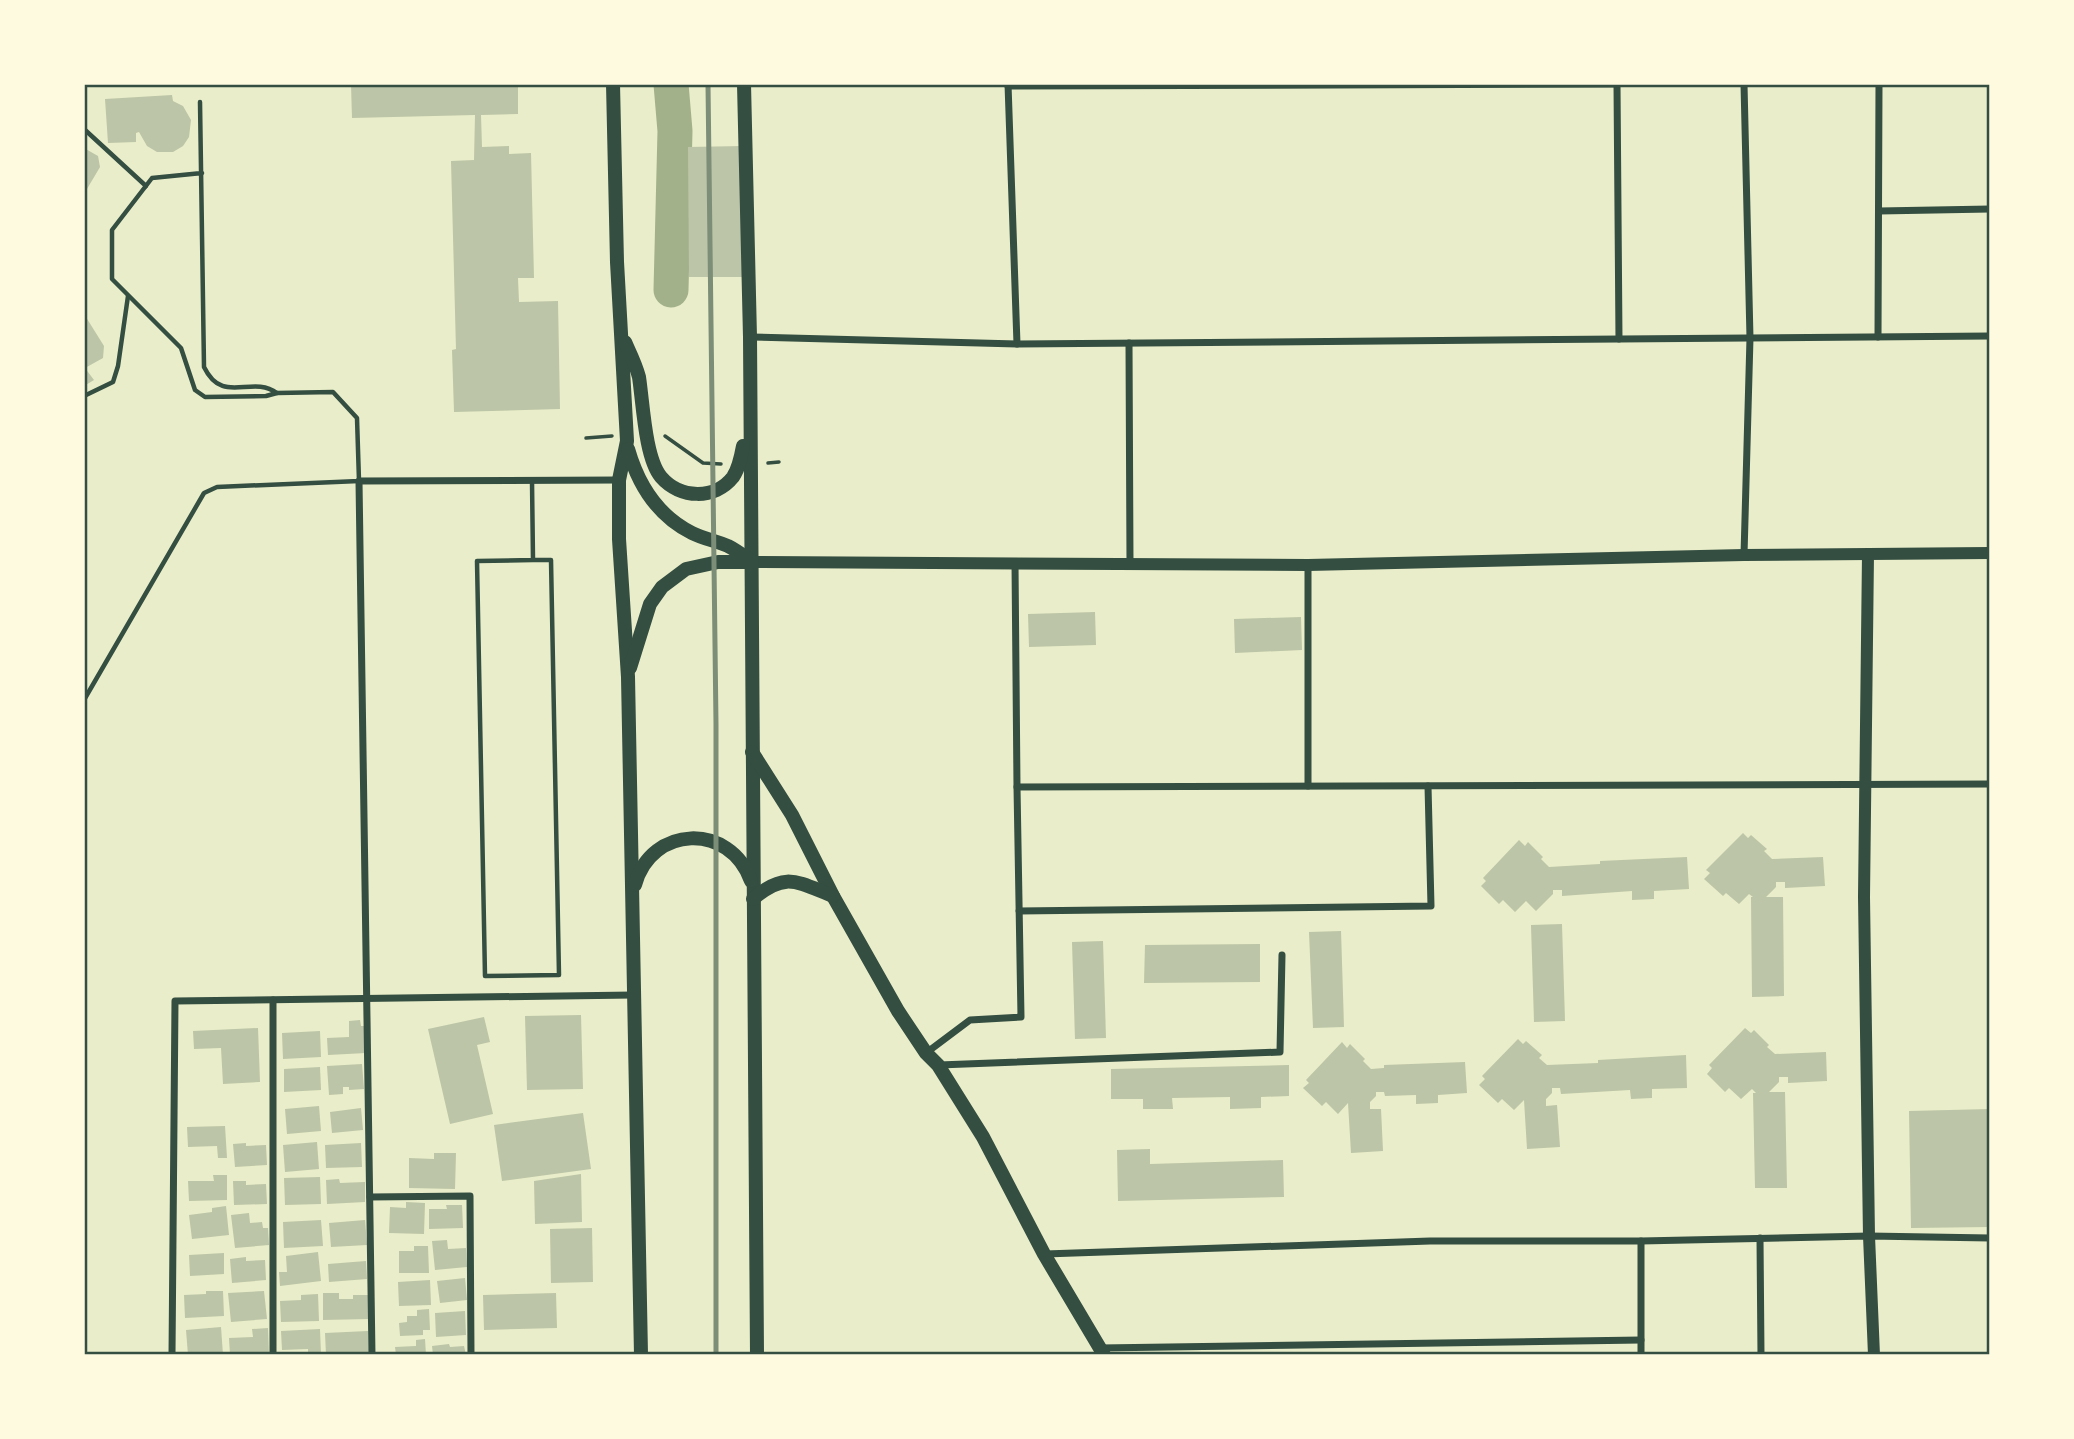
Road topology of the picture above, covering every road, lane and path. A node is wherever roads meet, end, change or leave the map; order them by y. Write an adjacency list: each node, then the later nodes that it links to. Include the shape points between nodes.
1 (613, 84): 14 (main road)
2 (744, 84): 16 (main road)
3 (1617, 84): 6 (street); 19 (street)
4 (1744, 84): 18 (street)
5 (1879, 84): 12 (street)
6 (1008, 85): 21 (street)
7 (200, 102): 9 (lane)
8 (84, 129): 10 (lane)
9 (202, 173): 10 (lane, via 152,178); 22 (lane, via 205,367 223,387 269,386)
10 (146, 186): 13 (lane, via 112,230 112,279)
11 (1990, 209): 12 (street)
12 (1878, 211): 17 (street)
13 (128, 295): 22 (lane, via 181,348 195,390 205,397); 23 (lane, via 113,382)
14 (620, 331): 24 (main road, via 638,374); 26 (main road)
15 (1990, 336): 17 (street)
16 (750, 337): 21 (street); 28 (main road)
17 (1878, 337): 18 (street)
18 (1750, 338): 19 (street); 34 (street)
19 (1619, 339): 20 (street)
20 (1129, 343): 21 (street); 38 (street)
21 (1017, 344)
22 (277, 393): 30 (lane, via 333,392 356,418)
23 (84, 396)
24 (648, 435): 28 (path, via 663,435 703,463); 28 (main road, via 661,478 680,491 714,491)
25 (586, 438): 26 (path)
26 (627, 440): 29 (main road); 36 (main road, via 634,470 664,513 689,532 729,546)
27 (779, 462): 28 (path)
28 (745, 464): 36 (main road)
29 (619, 480): 31 (street); 40 (main road)
30 (359, 481): 31 (street); 41 (lane, via 217,487 204,493); 54 (street)
31 (532, 481): 35 (lane)
32 (1990, 553): 33 (street)
33 (1868, 554): 34 (street); 44 (street)
34 (1744, 555): 39 (street)
35 (533, 560): 35 (lane, via 477,561 485,976 559,975 551,560)
36 (752, 562): 37 (street); 40 (main road, via 718,562 686,569 662,587 650,604); 42 (main road)
37 (1015, 563): 38 (street); 47 (street)
38 (1130, 564): 39 (street)
39 (1308, 565): 45 (street)
40 (628, 677): 51 (main road)
41 (84, 700)
42 (751, 750): 48 (main road); 49 (main road, via 792,815)
43 (1990, 784): 44 (street)
44 (1867, 785): 46 (street); 59 (street)
45 (1308, 786): 46 (street); 47 (street)
46 (1428, 786): 50 (street, via 1431,906)
47 (1017, 788): 50 (street)
48 (753, 892): 49 (main road, via 786,881); 51 (main road, via 747,870 726,847 695,838 679,840 651,855 642,868); 71 (main road)
49 (833, 897): 56 (main road)
50 (1019, 911): 56 (street, via 1021,1017 970,1020)
51 (632, 914): 53 (main road)
52 (1282, 955): 57 (street, via 1280,1052)
53 (633, 995): 54 (street); 70 (main road)
54 (368, 999): 55 (street); 58 (street)
55 (274, 1000): 66 (street, via 175,1001); 67 (street)
56 (926, 1053): 57 (main road)
57 (938, 1065): 63 (main road, via 983,1137)
58 (370, 1197): 68 (street); 69 (street, via 470,1196)
59 (1869, 1236): 60 (street); 61 (street); 74 (street)
60 (1760, 1238): 62 (street); 73 (street)
61 (1990, 1238)
62 (1641, 1241): 63 (street, via 1430,1241); 64 (street)
63 (1044, 1254): 65 (main road)
64 (1641, 1340): 65 (street); 72 (street)
65 (1102, 1352)
66 (172, 1355)
67 (273, 1355)
68 (372, 1355)
69 (471, 1355)
70 (641, 1355)
71 (757, 1355)
72 (1641, 1355)
73 (1761, 1355)
74 (1874, 1355)

